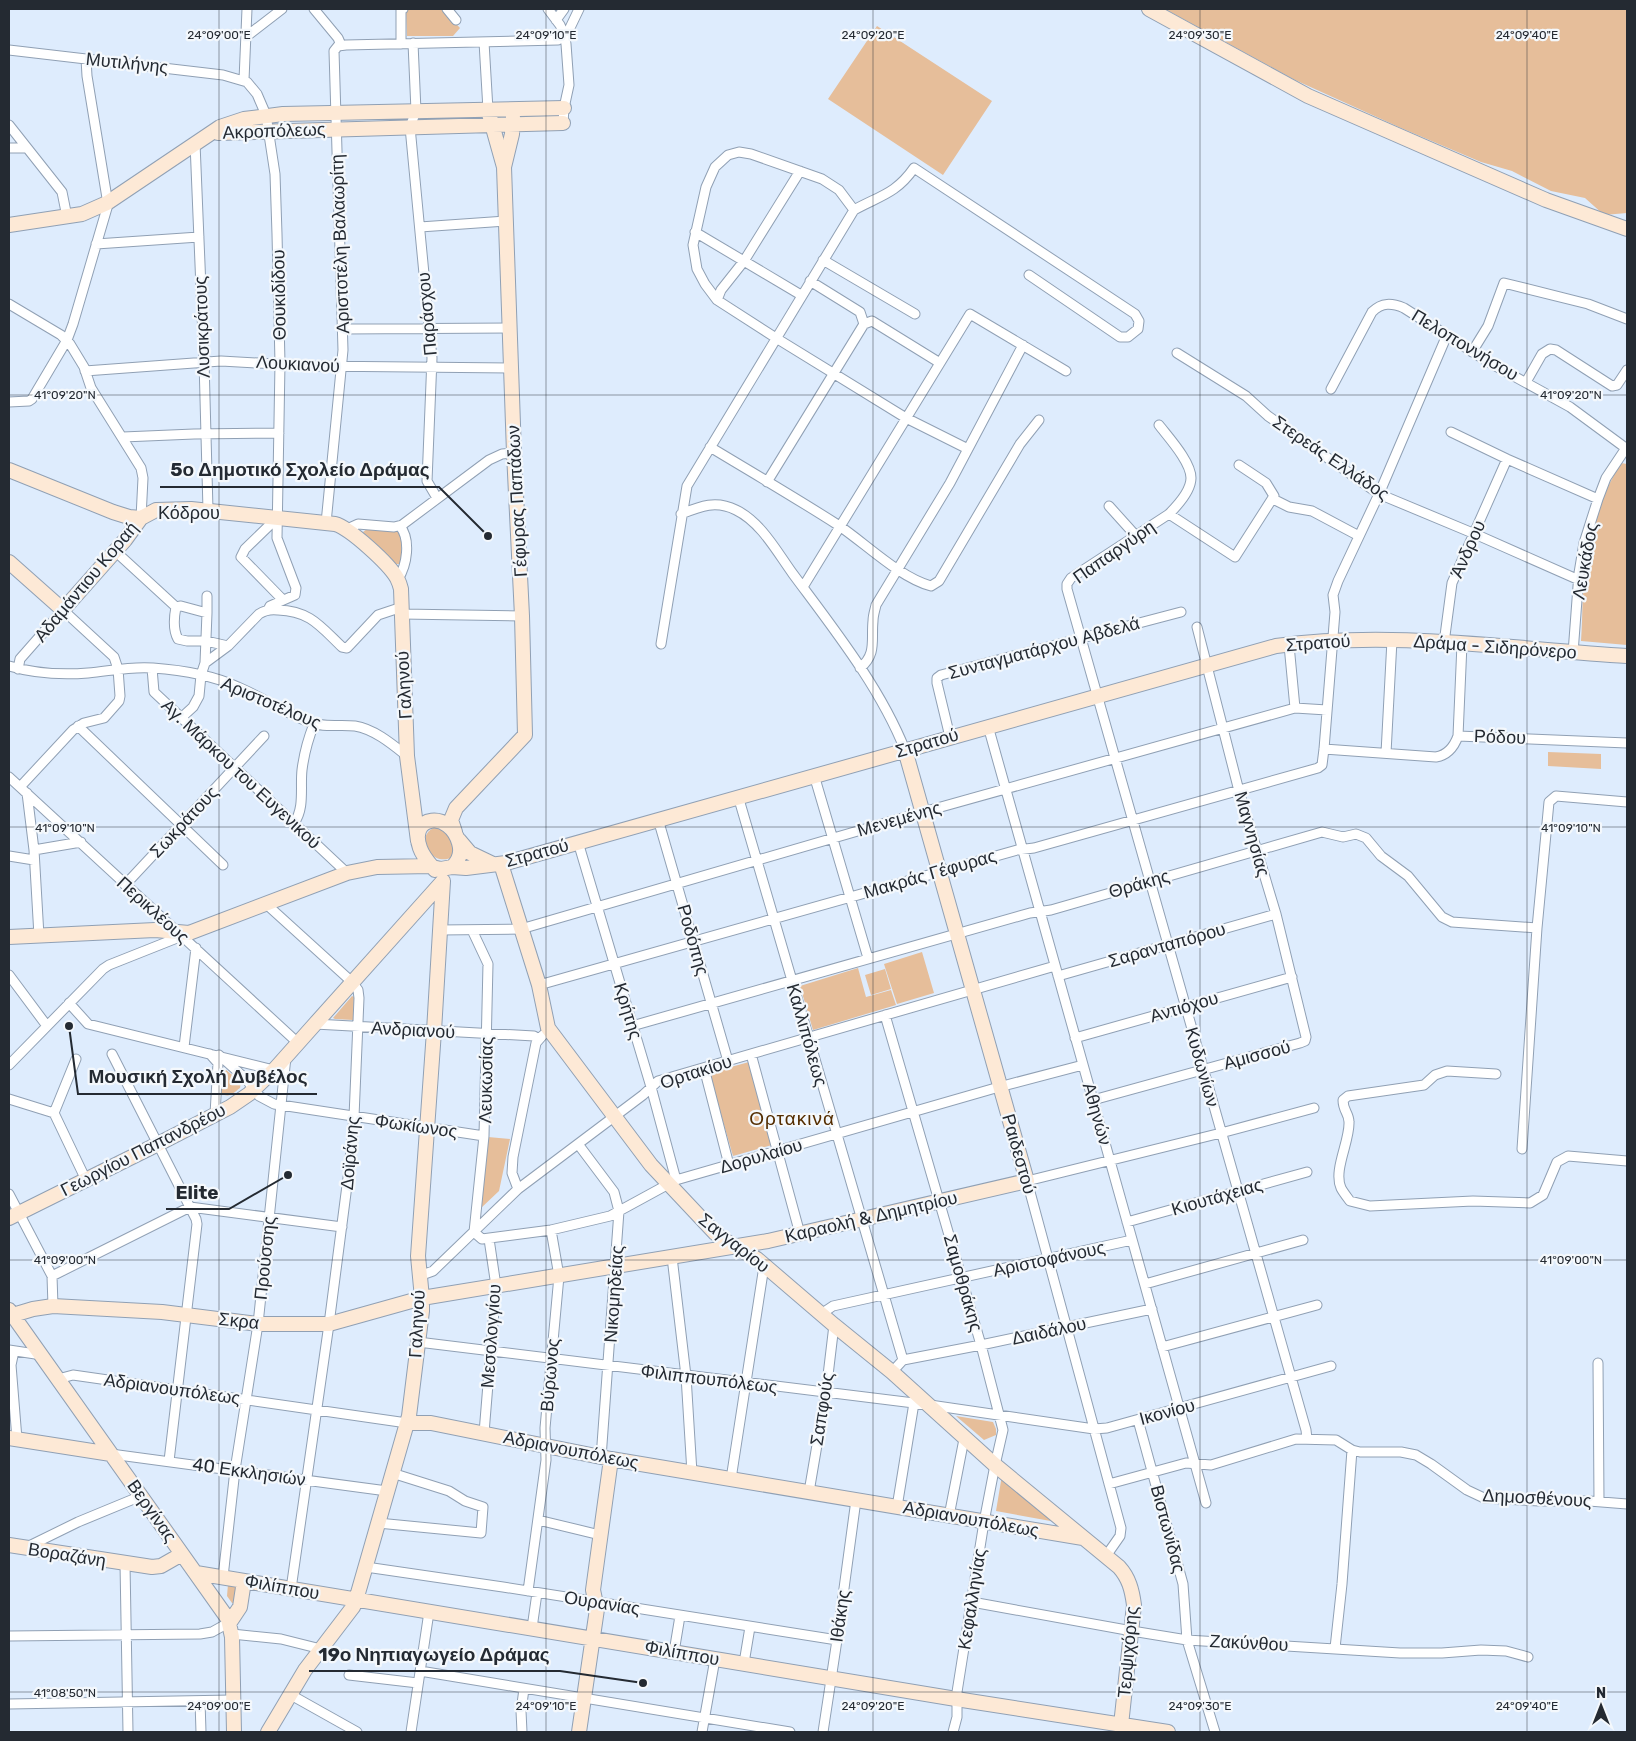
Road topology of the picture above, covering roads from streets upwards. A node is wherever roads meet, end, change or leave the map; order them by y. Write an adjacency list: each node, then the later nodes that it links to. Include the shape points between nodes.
1 (247, 9): 12 (street)
2 (282, 9): 12 (street)
3 (314, 9): 17 (street)
4 (403, 9): 16 (street)
5 (447, 9): 10 (street)
6 (548, 9): 11 (street)
7 (564, 9): 11 (street)
8 (578, 9): 13 (street)
9 (1149, 9): 46 (street, via 1308,96 1546,200)
10 (456, 20)
11 (556, 20): 13 (street)
12 (247, 36): 20 (street)
13 (565, 36): 14 (street, via 556,41); 21 (street, via 569,85)
14 (484, 42): 15 (street); 23 (street)
15 (413, 43): 16 (street); 24 (street)
16 (401, 44): 17 (street)
17 (341, 45): 25 (street, Αριστοτέλη Βαλαωρίτη, via 333,54)
18 (9, 50): 19 (street, Μυτιλήνης)
19 (86, 59): 20 (street, Μυτιλήνης, via 211,73); 40 (street)
20 (244, 80): 26 (street, Θουκιδίδου, via 256,94)
21 (564, 108): 22 (street); 27 (street)
22 (513, 109): 23 (street); 28 (street)
23 (488, 110): 24 (street); 30 (street)
24 (416, 111): 25 (street); 31 (street)
25 (335, 113): 26 (street); 32 (street, Αριστοτέλη Βαλαωρίτη)
26 (266, 115): 33 (street, Θουκιδίδου); 34 (street, via 237,121)
27 (563, 123): 28 (street, Ακροπόλεως)
28 (513, 124): 30 (street, Ακροπόλεως); 38 (street)
29 (9, 125): 37 (street)
30 (492, 125): 31 (street, Ακροπόλεως); 38 (street)
31 (410, 127): 32 (street, Ακροπόλεως); 45 (street, Παράσχου)
32 (336, 128): 33 (street, Ακροπόλεως); 62 (street, Αριστοτέλη Βαλαωρίτη)
33 (269, 130): 34 (street, Ακροπόλεως); 70 (street, Θουκιδίδου, via 276,194)
34 (210, 134): 35 (street, Ακροπόλεως)
35 (195, 143): 40 (street, Ακροπόλεως); 48 (street, Λυσικράτους)
36 (9, 148): 37 (street)
37 (27, 148): 42 (street, via 62,192)
38 (504, 167): 43 (street, Γέφυρας Παπάδων)
39 (800, 171): 41 (street, via 839,190); 47 (street, via 751,154 739,152 728,155 715,168 706,187); 51 (street)
40 (107, 203): 42 (street, Ακροπόλεως, via 89,212); 49 (street)
41 (854, 210): 50 (street); 52 (street, via 892,192 914,168 1135,314 1139,321 1138,329 1128,337 1120,337)
42 (67, 217): 44 (street, Ακροπόλεως)
43 (506, 221): 45 (street); 61 (street, Γέφυρας Παπάδων)
44 (9, 225)
45 (420, 227): 60 (street, Παράσχου)
46 (1627, 229)
47 (695, 232): 51 (street); 55 (street, via 693,245 697,270)
48 (199, 237): 49 (street); 69 (street, Λυσικράτους)
49 (96, 244): 65 (street)
50 (823, 260): 53 (street); 57 (street)
51 (744, 261): 54 (street); 55 (street)
52 (1028, 275)
53 (810, 282): 54 (street); 59 (street, via 860,312)
54 (801, 295): 64 (street)
55 (717, 300): 64 (street)
56 (9, 304): 65 (street, Αδαμάντιου Κοραή)
57 (915, 314)
58 (1627, 319): 67 (street, via 1588,304 1504,283 1488,326)
59 (864, 324): 71 (street, via 872,321); 78 (street)
60 (429, 328): 61 (street); 62 (street); 73 (street, Παράσχου)
61 (510, 328): 74 (street, Γέφυρας Παπάδων)
62 (343, 329): 72 (street, Αριστοτέλη Βαλαωρίτη)
63 (1446, 335): 67 (street, Πελοποννήσου); 80 (street, Πελοποννήσου, via 1395,304 1378,306); 97 (street)
64 (776, 338): 78 (street); 89 (street)
65 (67, 340): 76 (street, Αδαμάντιου Κοραή); 81 (street, via 32,399)
66 (1023, 345): 71 (street, via 970,314); 77 (street); 90 (street)
67 (1472, 352): 79 (street, Πελοποννήσου)
68 (1177, 353): 97 (street, Στερεάς Ελλάδος, via 1246,396 1268,416)
69 (204, 362): 70 (street, Λουκιανού); 76 (street, Λουκιανού); 86 (street, Λυσικράτους)
70 (280, 363): 72 (street, Λουκιανού); 87 (street, Θουκιδίδου)
71 (940, 363): 82 (street)
72 (342, 367): 73 (street, Λουκιανού); 107 (street, Αριστοτέλη Βαλαωρίτη)
73 (431, 368): 74 (street, Λουκιανού); 98 (street, Παράσχου, via 427,481)
74 (512, 368): 92 (street, Γέφυρας Παπάδων)
75 (1627, 370): 79 (street, via 1617,385 1612,386 1550,349 1542,354)
76 (85, 371): 88 (street, Αδαμάντιου Κοραή, via 91,388)
77 (1066, 371)
78 (833, 372): 82 (street); 96 (street)
79 (1526, 382): 91 (street, Πελοποννήσου, via 1581,414)
80 (1331, 389)
81 (9, 402)
82 (906, 418): 90 (street); 109 (street)
83 (1039, 420): 117 (street, via 1020,444 939,581 931,586 922,584)
84 (1159, 426): 104 (street, Παπαργύρη, via 1179,452 1191,476 1186,490)
85 (1451, 432): 93 (street)
86 (206, 433): 87 (street); 88 (street); 102 (street, Λυσικράτους)
87 (279, 433): 106 (street, Θουκιδίδου)
88 (123, 438): 105 (street, Αδαμάντιου Κοραή, via 142,471)
89 (710, 447): 96 (street); 103 (street, via 687,486)
90 (968, 449): 117 (street)
91 (1626, 449): 100 (street, Λευκάδος, via 1606,478)
92 (514, 452): 98 (street, via 495,456); 129 (street, Γέφυρας Παπάδων)
93 (1507, 459): 100 (street); 111 (street, Άνδρου)
94 (1239, 465): 99 (street, via 1266,483 1274,494)
95 (9, 470): 105 (street, Κόδρου, via 113,512)
96 (767, 482): 109 (street)
97 (1379, 494): 111 (street, Στερεάς Ελλάδος); 113 (street)
98 (437, 498): 108 (street)
99 (1273, 499): 104 (street, via 1235,556); 113 (street, via 1289,507 1312,511)
100 (1598, 499): 119 (street, Λευκάδος, via 1584,542)
101 (1109, 506): 112 (street)
102 (208, 510): 105 (street, Κόδρου, via 162,509); 106 (street, Κόδρου)
103 (682, 514): 120 (street, via 708,504 722,504 735,509 758,528); 137 (street)
104 (1169, 514): 112 (street, Παπαργύρη)
105 (141, 518): 114 (street, Αδαμάντιου Κοραή)
106 (277, 518): 107 (street, Κόδρου); 122 (street, Θουκιδίδου, via 278,542 296,588 295,595); 122 (street, via 241,557)
107 (326, 523): 110 (street, Κόδρου)
108 (400, 526): 110 (street, Κόδρου, via 358,524); 118 (street, via 405,533 406,560)
109 (839, 526): 117 (street); 120 (street)
110 (347, 529): 116 (street, Κόδρου)
111 (1474, 534): 119 (street, Στερεάς Ελλάδος); 136 (street, Άνδρου, via 1452,584)
112 (1136, 536): 131 (street, Παπαργύρη, via 1069,581 1068,593)
113 (1359, 536): 135 (street, via 1333,595)
114 (115, 551): 123 (street); 124 (street, Αδαμάντιου Κοραή)
115 (9, 562): 124 (street)
116 (388, 566): 118 (street, Γαληνού)
117 (898, 569): 147 (street, via 876,605 872,654)
118 (398, 579): 126 (street, Γαληνού)
119 (1579, 580): 141 (street, Λευκάδος)
120 (803, 587): 147 (street)
121 (207, 596): 128 (street)
122 (283, 600): 125 (street)
123 (176, 608): 128 (street, via 181,606); 134 (street, via 178,639)
124 (63, 610): 145 (street, Αδαμάντιου Κοραή); 148 (street, via 112,655)
125 (268, 610): 126 (street, via 302,613 347,648 378,615); 140 (street, via 258,614)
126 (402, 611): 129 (street); 165 (street, Γαληνού)
127 (1181, 612): 131 (street, Συνταγματάρχου Αβδελά)
128 (206, 613): 134 (street)
129 (522, 616): 175 (street, Γέφυρας Παπάδων, via 525,734)
130 (1197, 627): 144 (street, Μαγνησίας)
131 (1081, 638): 150 (street, Παπαργύρη); 160 (street, Συνταγματάρχου Αβδελά, via 937,678)
132 (1363, 640): 133 (street, Δράμα - Σιδηρόνερο); 135 (street, Στρατού)
133 (1392, 640): 136 (street, Δράμα - Σιδηρόνερο); 164 (street)
134 (206, 641): 140 (street); 143 (street)
135 (1332, 642): 138 (street, Στρατού); 152 (street)
136 (1444, 643): 139 (street, Δράμα - Σιδηρόνερο)
137 (661, 644)
138 (1289, 644): 144 (street, Στρατού); 151 (street)
139 (1462, 644): 141 (street, Δράμα - Σιδηρόνερο); 159 (street)
140 (228, 646): 143 (street)
141 (1573, 653): 142 (street, Δράμα - Σιδηρόνερο)
142 (1627, 656)
143 (205, 663): 149 (street)
144 (1206, 665): 150 (street, Στρατού); 157 (street, Μαγνησίας)
145 (13, 667): 148 (street, Αριστοτέλους, via 82,673)
146 (152, 668): 148 (street, Αριστοτέλους); 149 (street, Αριστοτέλους); 153 (street, Αγ. Μάρκου του Ευγενικού, via 154,692)
147 (860, 668): 162 (street, via 895,726)
148 (118, 669): 155 (street, via 119,701 104,718)
149 (201, 675): 153 (street, via 194,707); 154 (street, Αριστοτέλους, via 238,687)
150 (1097, 695): 156 (street, Στρατού); 166 (street, Κυδωνίων)
151 (1295, 708): 152 (street, Μενεμένης); 157 (street, Μενεμένης)
152 (1327, 710): 163 (street)
153 (182, 718): 167 (street, Αγ. Μάρκου του Ευγενικού)
154 (314, 724): 165 (street, Αριστοτέλους, via 360,727); 181 (street, via 302,767 300,812)
155 (78, 726): 171 (street); 182 (street)
156 (988, 726): 160 (street, Στρατού); 170 (street, Αθηνών)
157 (1223, 728): 166 (street, Μενεμένης); 172 (street, Μαγνησίας)
158 (264, 736): 167 (street, Σωκράτους)
159 (1458, 736): 161 (street, Ρόδου); 164 (street, Ρόδου, via 1451,749 1441,756)
160 (950, 737): 162 (street, Στρατού)
161 (1627, 743)
162 (905, 750): 168 (street, Στρατού); 177 (street, Ραιδεστού)
163 (1324, 750): 164 (street, Ρόδου); 172 (street, Μακράς Γέφυρας, via 1321,766 1315,770)
164 (1386, 753)
165 (407, 756): 176 (street, Γαληνού)
166 (1115, 758): 170 (street, Μενεμένης); 180 (street, Κυδωνίων)
167 (234, 768): 181 (street, Αγ. Μάρκου του Ευγενικού); 182 (street, Σωκράτους)
168 (814, 775): 173 (street, Στρατού); 184 (street)
169 (9, 777): 171 (street, Περικλέους)
170 (1006, 788): 177 (street, Μενεμένης); 188 (street, Αθηνών)
171 (24, 790): 185 (street, Περικλέους); 190 (street)
172 (1239, 791): 180 (street, Μακράς Γέφυρας); 189 (street, Μαγνησίας)
173 (738, 796): 178 (street, Στρατού); 192 (street, Καλλιπόλεως)
174 (1627, 802): 210 (street, via 1556,796 1549,802)
175 (456, 808): 179 (street, Γέφυρας Παπάδων); 183 (street, via 451,820)
176 (413, 809): 179 (street); 186 (street, Γαληνού)
177 (923, 812): 184 (street, Μενεμένης); 197 (street, Ραιδεστού)
178 (658, 819): 187 (street, Στρατού); 201 (street, Ροδόπης)
179 (432, 820): 183 (street, via 446,823); 186 (street, via 421,828)
180 (1132, 821): 188 (street, Μακράς Γέφυρας); 200 (street, Κυδωνίων)
181 (294, 823): 198 (street, Αγ. Μάρκου του Ευγενικού)
182 (181, 825): 194 (street); 202 (street, Σωκράτους)
183 (457, 836): 193 (street, Στρατού, via 470,854); 196 (street, via 460,854)
184 (833, 838): 192 (street, Μενεμένης); 204 (street)
185 (81, 842): 190 (street); 202 (street, Περικλέους)
186 (418, 842): 195 (street)
187 (578, 842): 193 (street, Στρατού); 206 (street, Κρήτης)
188 (1022, 849): 197 (street, Μακράς Γέφυρας); 207 (street, Αθηνών)
189 (1257, 851): 200 (street, Θράκης); 208 (street, Μαγνησίας); 210 (street, Θράκης, via 1322,832 1343,837 1356,834 1366,838 1381,856 1408,876 1442,918 1452,922)
190 (34, 855): 191 (street); 216 (street)
191 (9, 856)
192 (756, 860): 201 (street, Μενεμένης); 209 (street, Καλλιπόλεως)
193 (497, 864): 196 (street, Στρατού); 211 (street, Σαγγαρίου)
194 (223, 865)
195 (432, 867): 196 (street); 198 (street, via 377,867); 203 (street, via 436,879)
196 (451, 868): 199 (street, Γεωργίου Παπανδρέου)
197 (940, 872): 204 (street, Μακράς Γέφυρας); 215 (street, Ραιδεστού)
198 (346, 873): 205 (street)
199 (443, 882): 203 (street, Γεωργίου Παπανδρέου); 212 (street, Γαληνού)
200 (1150, 882): 207 (street, Θράκης); 219 (street, Κυδωνίων)
201 (677, 883): 206 (street, Μενεμένης); 218 (street, Ροδόπης)
202 (125, 885): 214 (street, Περικλέους)
203 (431, 895): 228 (street, Γεωργίου Παπανδρέου)
204 (850, 897): 209 (street, Μακράς Γέφυρας); 221 (street)
205 (265, 903): 214 (street); 228 (street)
206 (597, 907): 211 (street, Μενεμένης); 222 (street, Κρήτης)
207 (1040, 912): 215 (street, Θράκης); 223 (street, Αθηνών)
208 (1276, 914): 219 (street, Σαρανταπόρου); 226 (street, Μαγνησίας)
209 (774, 919): 218 (street, Μακράς Γέφυρας); 227 (street, Καλλιπόλεως)
210 (1537, 928): 278 (street)
211 (521, 929): 213 (street, Μενεμένης); 229 (street, Σαγγαρίου)
212 (440, 930): 213 (street, Μενεμένης); 239 (street, Γαληνού)
213 (472, 930): 240 (street, Λευκωσίας, via 488,964)
214 (180, 934): 216 (street, via 144,930); 220 (street, Περικλέους); 231 (street, via 106,966)
215 (956, 934): 221 (street, Θράκης); 230 (street, Ραιδεστού)
216 (39, 936): 217 (street)
217 (9, 937)
218 (694, 941): 222 (street, Μακράς Γέφυρας); 232 (street, Ροδόπης)
219 (1167, 945): 225 (street, Σαρανταπόρου); 233 (street, Κυδωνίων)
220 (196, 948): 245 (street, Περικλέους); 246 (street)
221 (868, 958): 227 (street, Θράκης)
222 (614, 964): 229 (street, Μακράς Γέφυρας); 237 (street, Κρήτης)
223 (1055, 966): 225 (street, Αθηνών); 230 (street)
224 (9, 975): 236 (street)
225 (1058, 976): 243 (street, Αθηνών)
226 (1292, 977): 233 (street, Αντιόχου); 244 (street, Μαγνησίας)
227 (791, 980): 232 (street, Θράκης); 242 (street, Καλλιπόλεως)
228 (352, 982): 235 (street, Γεωργίου Παπανδρέου); 238 (street, Δοϊράνης, via 359,994)
229 (539, 985): 241 (street, Σαγγαρίου, via 546,1024)
230 (972, 990): 234 (street, Ορτακίου); 261 (street, Ραιδεστού)
231 (69, 1003): 236 (street); 246 (street, Φωκίωνος, via 88,1024)
232 (712, 1003): 237 (street, Θράκης); 253 (street, Ροδόπης)
233 (1185, 1007): 243 (street, Αντιόχου); 257 (street, Κυδωνίων)
234 (885, 1015): 242 (street, Ορτακίου); 267 (street, Σαμοθράκης)
235 (316, 1024): 238 (street, Ανδριανού); 245 (street, Γεωργίου Παπανδρέου)
236 (47, 1026): 254 (street)
237 (632, 1026): 260 (street, Κρήτης)
238 (358, 1027): 239 (street, Ανδριανού); 270 (street, Δοϊράνης)
239 (434, 1031): 240 (street, Ανδριανού); 272 (street, Γαληνού)
240 (487, 1034): 241 (street, Ανδριανού); 275 (street, Λευκωσίας)
241 (544, 1035): 271 (street, Σαγγαρίου); 287 (street, via 536,1043 513,1157 512,1173)
242 (808, 1038): 249 (street, Ορτακίου); 274 (street, Καλλιπόλεως)
243 (1075, 1038): 255 (street, Αθηνών)
244 (1305, 1041): 257 (street, Αμισσού)
245 (298, 1043): 251 (street, Γεωργίου Παπανδρέου)
246 (184, 1047): 247 (street, Φωκίωνος)
247 (208, 1052): 250 (street, Φωκίωνος); 269 (street, via 218,1062)
248 (112, 1054): 276 (street)
249 (751, 1054): 253 (street, Ορτακίου); 279 (street)
250 (219, 1055): 258 (street, Φωκίωνος); 262 (street, Φωκίωνος)
251 (286, 1057): 258 (street, Γεωργίου Παπανδρέου); 265 (street, Προύσσης)
252 (76, 1059): 268 (street)
253 (728, 1061): 256 (street, Ορτακίου)
254 (9, 1065)
255 (1083, 1065): 261 (street, Δορυλαίου); 264 (street, Αθηνών)
256 (704, 1068): 260 (street, Ορτακίου, via 658,1081); 282 (street)
257 (1203, 1069): 264 (street, Αμισσού); 273 (street, Κυδωνίων)
258 (274, 1070): 262 (street, Γεωργίου Παπανδρέου)
259 (1496, 1074): 281 (street, via 1447,1071 1434,1074 1424,1085 1348,1096 1343,1100 1349,1122 1340,1187 1350,1201 1370,1206 1473,1201 1530,1203 1543,1195 1557,1162 1568,1156)
260 (650, 1087): 271 (street, Ορτακίου); 286 (street, Κρήτης)
261 (1000, 1087): 267 (street, Δορυλαίου); 285 (street, Ραιδεστού)
262 (254, 1090): 265 (street, Φωκίωνος, via 264,1099); 269 (street, Γεωργίου Παπανδρέου)
263 (9, 1099): 268 (street)
264 (1093, 1100): 280 (street, Αθηνών)
265 (281, 1106): 270 (street, Φωκίωνος); 294 (street, Προύσσης)
266 (1314, 1108): 273 (street, Καραολή & Δημητρίου)
267 (913, 1112): 274 (street, Δορυλαίου); 290 (street, Σαμοθράκης)
268 (54, 1113): 284 (street)
269 (215, 1114): 276 (street, Γεωργίου Παπανδρέου)
270 (354, 1117): 272 (street, Φωκίωνος); 297 (street, Δοϊράνης)
271 (614, 1118): 277 (street, Ορτακίου); 286 (street, Σαγγαρίου, via 651,1165)
272 (428, 1128): 275 (street, Φωκίωνος); 311 (street, Γαληνού)
273 (1221, 1133): 280 (street, Καραολή & Δημητρίου); 288 (street, Κυδωνίων)
274 (836, 1134): 279 (street, Δορυλαίου); 295 (street, Καλλιπόλεως)
275 (484, 1136): 299 (street, Λευκωσίας)
276 (158, 1144): 284 (street, Γεωργίου Παπανδρέου); 291 (street)
277 (578, 1144): 287 (street, Ορτακίου); 292 (street, Νικομηδείας, via 613,1190)
278 (1522, 1149)
279 (777, 1150): 282 (street, Δορυλαίου); 300 (street)
280 (1110, 1161): 285 (street, Καραολή & Δημητρίου); 296 (street, Αθηνών)
281 (1627, 1161)
282 (729, 1165): 286 (street, Δορυλαίου)
283 (1307, 1172): 288 (street, Κιουτάχειας)
284 (86, 1180): 293 (street, Γεωργίου Παπανδρέου)
285 (1026, 1181): 290 (street, Καραολή & Δημητρίου); 307 (street, Ραιδεστού)
286 (672, 1182): 292 (street, Δορυλαίου); 304 (street, Σαγγαρίου, via 715,1233)
287 (518, 1189): 299 (street, Ορτακίου)
288 (1238, 1192): 296 (street, Κιουτάχειας); 305 (street, Κυδωνίων)
289 (9, 1194): 293 (street)
290 (939, 1201): 295 (street, Καραολή & Δημητρίου); 313 (street, Σαμοθράκης)
291 (190, 1207): 294 (street); 310 (street); 323 (street, via 197,1224)
292 (619, 1211): 298 (street, Δορυλαίου); 309 (street, Νικομηδείας)
293 (14, 1215): 310 (street)
294 (269, 1218): 297 (street); 325 (street, Προύσσης)
295 (862, 1219): 300 (street, Καραολή & Δημητρίου); 316 (street, Καλλιπόλεως)
296 (1127, 1222): 302 (street, Αθηνών)
297 (342, 1227): 326 (street, Δοϊράνης)
298 (551, 1230): 301 (street, Δορυλαίου); 312 (street, Βύρωνος)
299 (474, 1232): 301 (street, via 479,1238); 311 (street, Ορτακίου, via 433,1271)
300 (800, 1234): 304 (street, Καραολή & Δημητρίου)
301 (489, 1239): 315 (street, Μεσολογγίου)
302 (1132, 1240): 307 (street, Αριστοφάνους); 314 (street, Αθηνών)
303 (1303, 1240): 305 (street)
304 (736, 1247): 306 (street, Καραολή & Δημητρίου); 308 (street, Σαγγαρίου)
305 (1255, 1253): 314 (street); 324 (street, Κυδωνίων)
306 (672, 1258): 309 (street, Καραολή & Δημητρίου); 341 (street)
307 (1048, 1260): 313 (street, Αριστοφάνους); 328 (street, Ραιδεστού)
308 (764, 1266): 322 (street, Σαγγαρίου); 344 (street)
309 (616, 1267): 312 (street, Καραολή & Δημητρίου); 338 (street, Νικομηδείας)
310 (52, 1276): 319 (street)
311 (419, 1276): 317 (street, Γαληνού)
312 (558, 1276): 315 (street, Καραολή & Δημητρίου); 335 (street, Βύρωνος)
313 (961, 1278): 316 (street, Αριστοφάνους); 330 (street, Σαμοθράκης)
314 (1145, 1284): 320 (street, Αθηνών)
315 (496, 1286): 317 (street, Καραολή & Δημητρίου); 333 (street, Μεσολογγίου)
316 (885, 1295): 322 (street, Αριστοφάνους, via 831,1306); 336 (street, Καλλιπόλεως)
317 (422, 1298): 326 (street, Σκρα); 329 (street, Γαληνού)
318 (1317, 1305): 324 (street)
319 (53, 1306): 321 (street, Σκρα); 323 (street, Σκρα)
320 (1152, 1309): 328 (street, Δαιδάλου); 331 (street, Αθηνών)
321 (11, 1313): 334 (street, Βεργίνας)
322 (821, 1314): 327 (street, Σαγγαρίου)
323 (186, 1315): 325 (street, Σκρα); 345 (street)
324 (1273, 1317): 331 (street); 342 (street, Κυδωνίων)
325 (258, 1324): 326 (street, Σκρα); 347 (street, Προύσσης)
326 (329, 1324): 351 (street, Δοϊράνης)
327 (834, 1325): 340 (street, Σαγγαρίου); 346 (street, Σαπφούς)
328 (1066, 1327): 330 (street, Δαιδάλου); 355 (street, Ραιδεστού)
329 (418, 1342): 333 (street, Φιλιππουπόλεως); 354 (street, Γαληνού)
330 (981, 1345): 336 (street, Δαιδάλου); 352 (street, Σαμοθράκης)
331 (1162, 1347): 350 (street, Αθηνών)
332 (11, 1350): 334 (street); 357 (street)
333 (490, 1352): 335 (street, Φιλιππουπόλεως); 356 (street, Μεσολογγίου)
334 (42, 1355): 343 (street, Βεργίνας)
335 (551, 1360): 338 (street, Φιλιππουπόλεως); 360 (street, Βύρωνος)
336 (903, 1360): 340 (street)
337 (1598, 1363): 378 (street)
338 (608, 1366): 341 (street, Φιλιππουπόλεως); 363 (street, Νικομηδείας)
339 (1331, 1366): 342 (street, Ικονίου)
340 (892, 1372): 349 (street, Σαγγαρίου)
341 (686, 1376): 344 (street, Φιλιππουπόλεως); 369 (street)
342 (1290, 1378): 350 (street, Ικονίου); 359 (street, Κυδωνίων)
343 (58, 1379): 345 (street, Αδριανουπόλεως, via 73,1375); 362 (street, Βεργίνας)
344 (747, 1383): 346 (street, Φιλιππουπόλεως); 371 (street)
345 (177, 1390): 347 (street, Αδριανουπόλεως); 364 (street)
346 (826, 1392): 348 (street, Φιλιππουπόλεως); 375 (street, Σαπφούς)
347 (246, 1400): 351 (street, Αδριανουπόλεως); 367 (street, Προύσσης)
348 (914, 1403): 349 (street, Φιλιππουπόλεως); 381 (street)
349 (930, 1405): 352 (street, Φιλιππουπόλεως); 358 (street, Σαγγαρίου)
350 (1179, 1408): 353 (street, Ικονίου); 365 (street, Αθηνών)
351 (316, 1411): 354 (street, Αδριανουπόλεως); 372 (street, Δοϊράνης)
352 (1000, 1414): 355 (street, Ικονίου); 366 (street, Σαμοθράκης, via 1003,1432)
353 (1138, 1420): 355 (street, Ικονίου); 370 (street, Βιστωνίδας)
354 (407, 1424): 356 (street, Αδριανουπόλεως, via 431,1423); 368 (street, Γαληνού)
355 (1094, 1429): 373 (street, Ραιδεστού)
356 (484, 1433): 360 (street, Αδριανουπόλεως)
357 (13, 1438): 362 (street)
358 (964, 1439): 366 (street, Σαγγαρίου); 382 (street)
359 (1307, 1439): 361 (street, Δημοσθένους, via 1336,1440); 365 (street, Δημοσθένους, via 1296,1439 1211,1465)
360 (546, 1447): 363 (street, Αδριανουπόλεως); 383 (street, Βύρωνος)
361 (1352, 1450): 378 (street, Δημοσθένους, via 1416,1455 1484,1498); 413 (street)
362 (111, 1454): 364 (street, 40 Εκκλησιών); 376 (street, Βεργίνας)
363 (606, 1458): 369 (street, Αδριανουπόλεως); 386 (street, Νικομηδείας)
364 (169, 1461): 367 (street, 40 Εκκλησιών)
365 (1195, 1464): 370 (street, Δημοσθένους, via 1186,1463); 379 (street, Αθηνών)
366 (994, 1465): 384 (street, Κεφαλληνίας); 387 (street, Σαγγαρίου)
367 (235, 1470): 372 (street, 40 Εκκλησιών); 395 (street, Προύσσης)
368 (392, 1473): 374 (street, Γαληνού); 385 (street, via 449,1491 483,1507 481,1533)
369 (692, 1473): 371 (street, Αδριανουπόλεως)
370 (1153, 1473): 373 (street, Δημοσθένους); 412 (street, Βιστωνίδας, via 1183,1584)
371 (732, 1479): 375 (street, Αδριανουπόλεως)
372 (306, 1480): 374 (street, 40 Εκκλησιών); 397 (street, Δοϊράνης)
373 (1109, 1484): 391 (street, Ραιδεστού, via 1121,1530)
374 (387, 1491): 385 (street, Γαληνού)
375 (809, 1492): 377 (street, Αδριανουπόλεως)
376 (141, 1496): 389 (street); 390 (street, Βεργίνας)
377 (856, 1500): 381 (street, Αδριανουπόλεως); 411 (street, Ιθάκης)
378 (1599, 1501): 380 (street, Δημοσθένους)
379 (1206, 1502)
380 (1627, 1504)
381 (897, 1507): 382 (street, Αδριανουπόλεως)
382 (949, 1516): 384 (street, Αδριανουπόλεως)
383 (538, 1520): 386 (street); 398 (street, Βύρωνος)
384 (984, 1522): 387 (street, Αδριανουπόλεως); 400 (street, Κεφαλληνίας)
385 (378, 1523): 393 (street, Γαληνού)
386 (600, 1535): 401 (street, Νικομηδείας, via 594,1590)
387 (1084, 1538): 391 (street, Τερψιχόρης)
388 (9, 1545): 389 (street, Βοραζάνη)
389 (25, 1548): 392 (street, Βοραζάνη)
390 (182, 1554): 392 (street, Βοραζάνη, via 157,1567); 394 (street, Βεργίνας)
391 (1106, 1556): 407 (street, Τερψιχόρης, via 1129,1582 1134,1605)
392 (125, 1564): 408 (street)
393 (366, 1567): 398 (street, Ουρανίας); 399 (street, Γαληνού)
394 (196, 1573): 395 (street, Φιλίππου); 405 (street, Βεργίνας)
395 (223, 1577): 396 (street, Φιλίππου)
396 (244, 1581): 397 (street, Φιλίππου); 405 (street, via 240,1607)
397 (291, 1589): 399 (street, Φιλίππου)
398 (532, 1592): 401 (street, Ουρανίας); 406 (street, Βύρωνος)
399 (356, 1600): 402 (street, Φιλίππου); 414 (street, Γαληνού)
400 (972, 1602): 407 (street, Ζακύνθου); 426 (street, Κεφαλληνίας)
401 (596, 1603): 403 (street, Ουρανίας); 410 (street, Νικομηδείας)
402 (429, 1612): 406 (street, Φιλίππου); 419 (street)
403 (680, 1616): 404 (street, Ουρανίας); 415 (street)
404 (750, 1627): 411 (street, Ουρανίας); 418 (street)
405 (231, 1628): 408 (street, via 206,1633); 414 (street); 427 (street)
406 (532, 1628): 410 (street, Φιλίππου)
407 (1132, 1632): 412 (street, Ζακύνθου); 432 (street, Τερψιχόρης)
408 (126, 1634): 409 (street); 429 (street)
409 (9, 1636)
410 (593, 1638): 415 (street, Φιλίππου); 425 (street, Νικομηδείας)
411 (837, 1640): 421 (street, Ιθάκης)
412 (1187, 1640): 413 (street, Ζακύνθου); 446 (street, Βιστωνίδας)
413 (1335, 1648): 416 (street, Ζακύνθου, via 1400,1653 1506,1651)
414 (321, 1649): 424 (street, Γαληνού)
415 (674, 1652): 417 (street, Φιλίππου)
416 (1528, 1657)
417 (715, 1658): 418 (street, Φιλίππου); 431 (street)
418 (744, 1663): 421 (street, Φιλίππου)
419 (420, 1671): 422 (street); 423 (street)
420 (349, 1675): 422 (street)
421 (832, 1678): 426 (street, Φιλίππου); 443 (street, Ιθάκης)
422 (418, 1683): 438 (street)
423 (524, 1689): 425 (street); 439 (street)
424 (290, 1695): 436 (street, Γαληνού); 437 (street)
425 (584, 1699): 431 (street); 440 (street, Νικομηδείας)
426 (956, 1699): 432 (street, Φιλίππου); 444 (street, Κεφαλληνίας, via 957,1717)
427 (232, 1700): 428 (street); 435 (street)
428 (200, 1701): 429 (street); 434 (street)
429 (127, 1702): 430 (street); 433 (street)
430 (9, 1704)
431 (705, 1718): 441 (street); 442 (street)
432 (1121, 1725): 445 (street, Φιλίππου)
433 (128, 1732)
434 (201, 1732)
435 (234, 1732)
436 (268, 1732)
437 (357, 1732)
438 (411, 1732)
439 (522, 1732)
440 (579, 1732)
441 (702, 1732)
442 (790, 1732)
443 (823, 1732)
444 (953, 1732)
445 (1168, 1732)
446 (1215, 1732)

